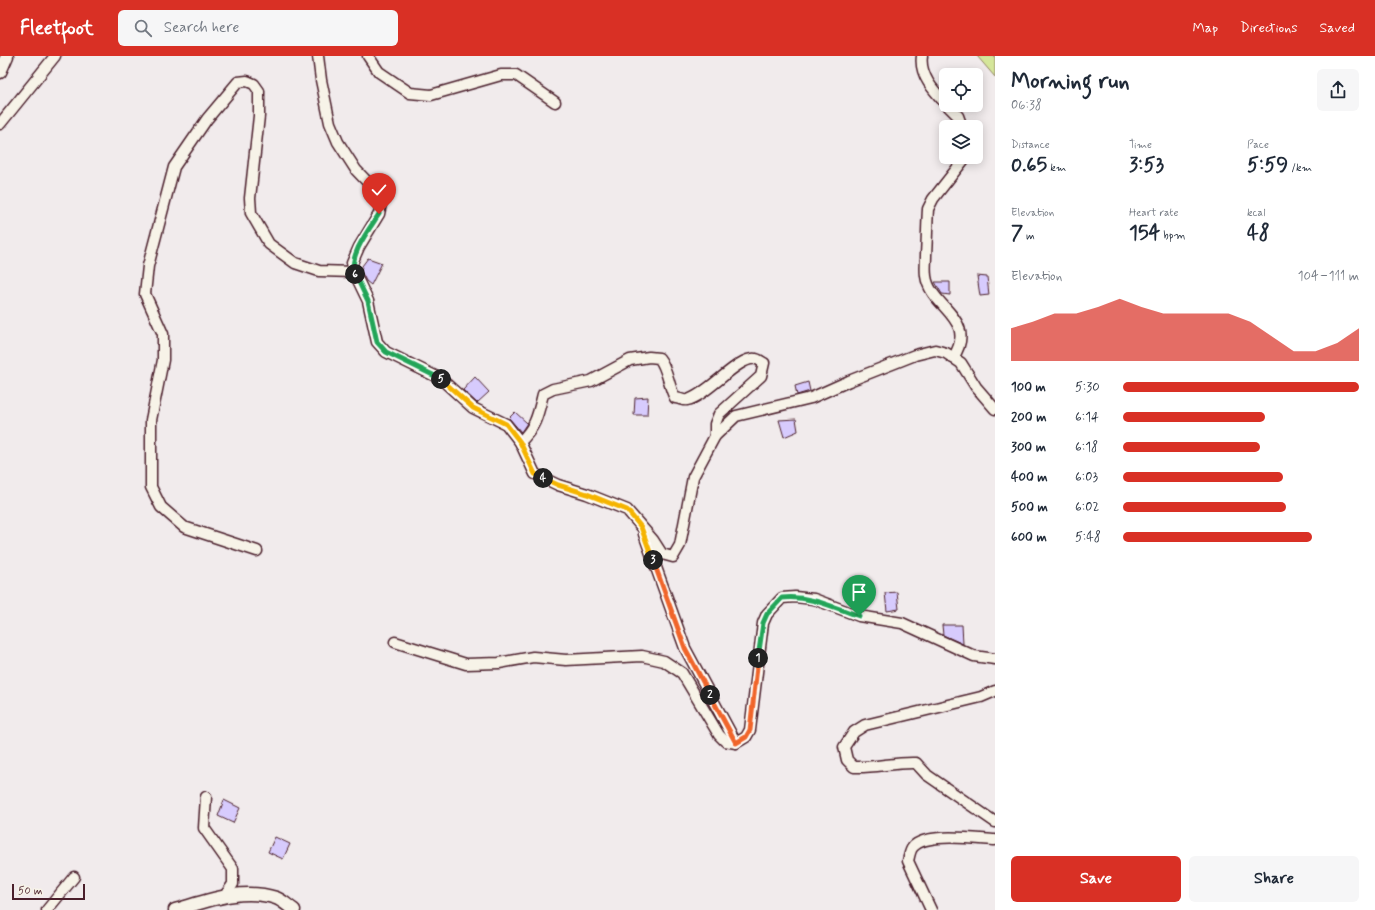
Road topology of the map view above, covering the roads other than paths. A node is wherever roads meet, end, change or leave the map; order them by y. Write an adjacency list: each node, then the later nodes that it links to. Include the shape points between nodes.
1 (7, 56): 6 (street)
2 (55, 56): 9 (street)
3 (318, 56): 11 (street, via 330,123 338,142 356,170 377,192 381,204 379,214 352,263)
4 (368, 56): 8 (street, via 379,72 410,93 431,95 501,74 516,76)
5 (922, 56): 7 (street, via 925,74 932,89)
6 (0, 72)
7 (939, 96)
8 (555, 102)
9 (0, 124)
10 (960, 164): 12 (street, via 928,209 926,276 930,289 954,317 961,337 959,349)
11 (354, 272): 15 (street, via 368,301 377,342 386,352 441,379 473,408 506,424); 17 (street, via 319,271 295,263 269,244 251,213 250,198 259,116 259,91 254,84 247,81 238,82 207,119 174,167 148,266 145,294 163,334 163,360 151,420 151,486 161,507 184,527)
12 (953, 358): 13 (street, via 961,363 976,387); 14 (street, via 935,350 915,355 812,398 736,416)
13 (995, 409)
14 (715, 436): 15 (street, via 715,424 719,414 761,376 764,363 756,358 742,360 733,370 687,400 675,398 664,364 659,358 630,360 591,381 553,389 543,394 530,432); 16 (street, via 693,477 680,545 673,557 662,554)
15 (520, 442): 16 (street, via 535,474 627,510)
16 (641, 527): 21 (street, via 685,648)
17 (257, 551)
18 (395, 642): 21 (street, via 466,664 533,657 566,660 642,656 664,661 682,673 719,735 725,741)
19 (995, 659): 21 (street, via 974,656 902,623 859,616 795,596 782,598 767,614 763,623 750,730 746,737)
20 (995, 691): 23 (street, via 981,697 864,725 854,732 844,747 847,760 854,767 916,763 927,775)
21 (736, 743)
22 (206, 797): 26 (street, via 204,828 233,869 233,884)
23 (995, 822)
24 (995, 840): 30 (street, via 922,840 912,847 908,861)
25 (74, 877): 27 (street)
26 (224, 897): 28 (street); 29 (street, via 252,893 277,898)
27 (47, 910)
28 (175, 910)
29 (294, 910)
30 (931, 910)

